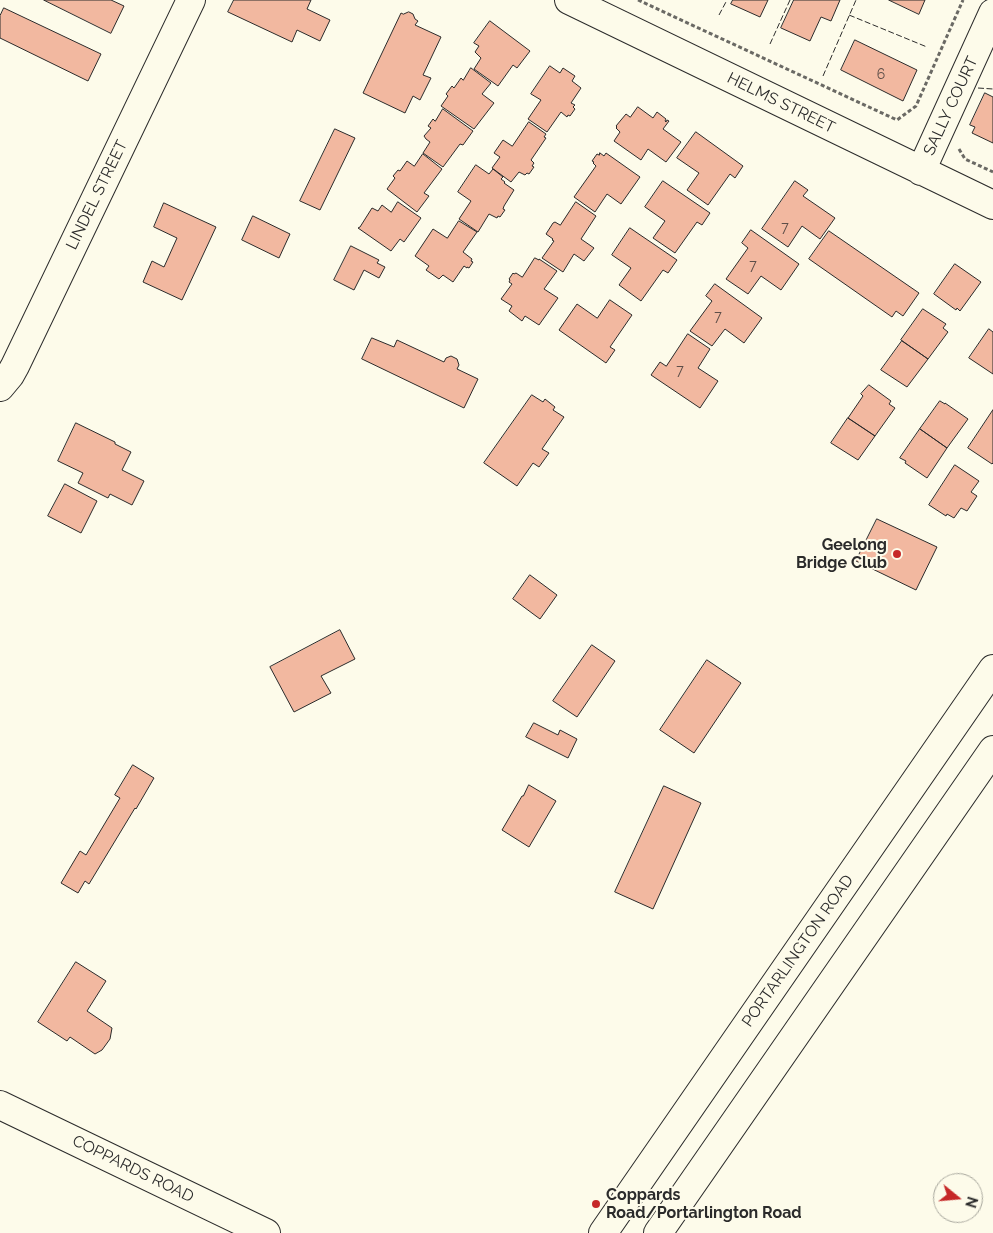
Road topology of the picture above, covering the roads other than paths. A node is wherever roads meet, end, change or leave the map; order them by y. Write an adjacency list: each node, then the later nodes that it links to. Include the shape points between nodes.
1 (191, 0): 6 (street, LINDEL STREET, via 15,366)
2 (586, 4): 4 (street, HELMS STREET)
3 (993, 14): 4 (street, SALLY COURT)
4 (921, 171): 5 (street, HELMS STREET)
5 (993, 205)
6 (0, 386)
7 (993, 669): 11 (street, PORTARLINGTON ROAD)
8 (993, 750): 12 (street)
9 (0, 1106): 10 (street, COPPARDS ROAD)
10 (266, 1233)
11 (603, 1233)
12 (658, 1233)

